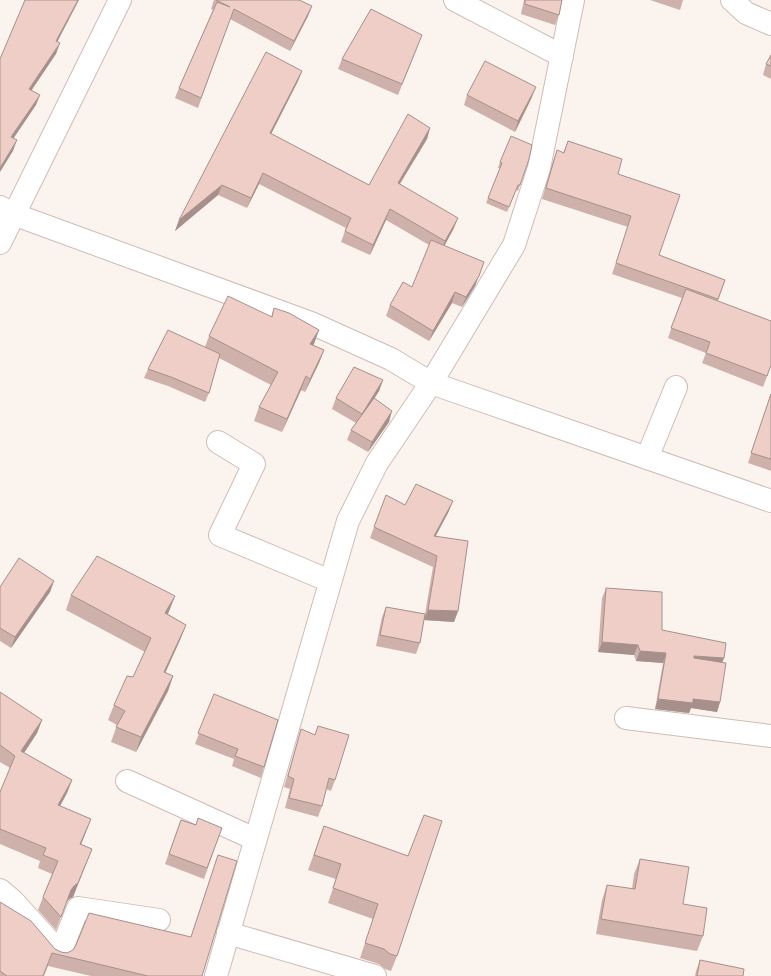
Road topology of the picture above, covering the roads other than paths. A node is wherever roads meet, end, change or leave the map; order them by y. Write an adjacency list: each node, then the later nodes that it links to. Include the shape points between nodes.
1 (120, 0): 7 (street)
2 (455, 0): 6 (street)
3 (573, 0): 6 (street)
4 (732, 0): 5 (street, via 746,13)
5 (771, 24)
6 (562, 56): 9 (street, via 539,168 514,245)
7 (7, 211): 8 (street); 9 (street, via 311,323 391,359)
8 (0, 244)
9 (431, 383): 12 (street); 14 (street, via 377,463 348,521)
10 (676, 387): 12 (street)
11 (218, 442): 14 (street, via 254,464 220,535)
12 (648, 458): 13 (street)
13 (771, 501)
14 (330, 581): 18 (street)
15 (626, 718): 16 (street)
16 (771, 736)
17 (127, 781): 18 (street)
18 (255, 839): 21 (street)
19 (0, 890): 20 (street, via 60,953 78,908)
20 (159, 920)
21 (228, 933): 22 (street); 23 (street)
22 (216, 976)
23 (375, 976)

